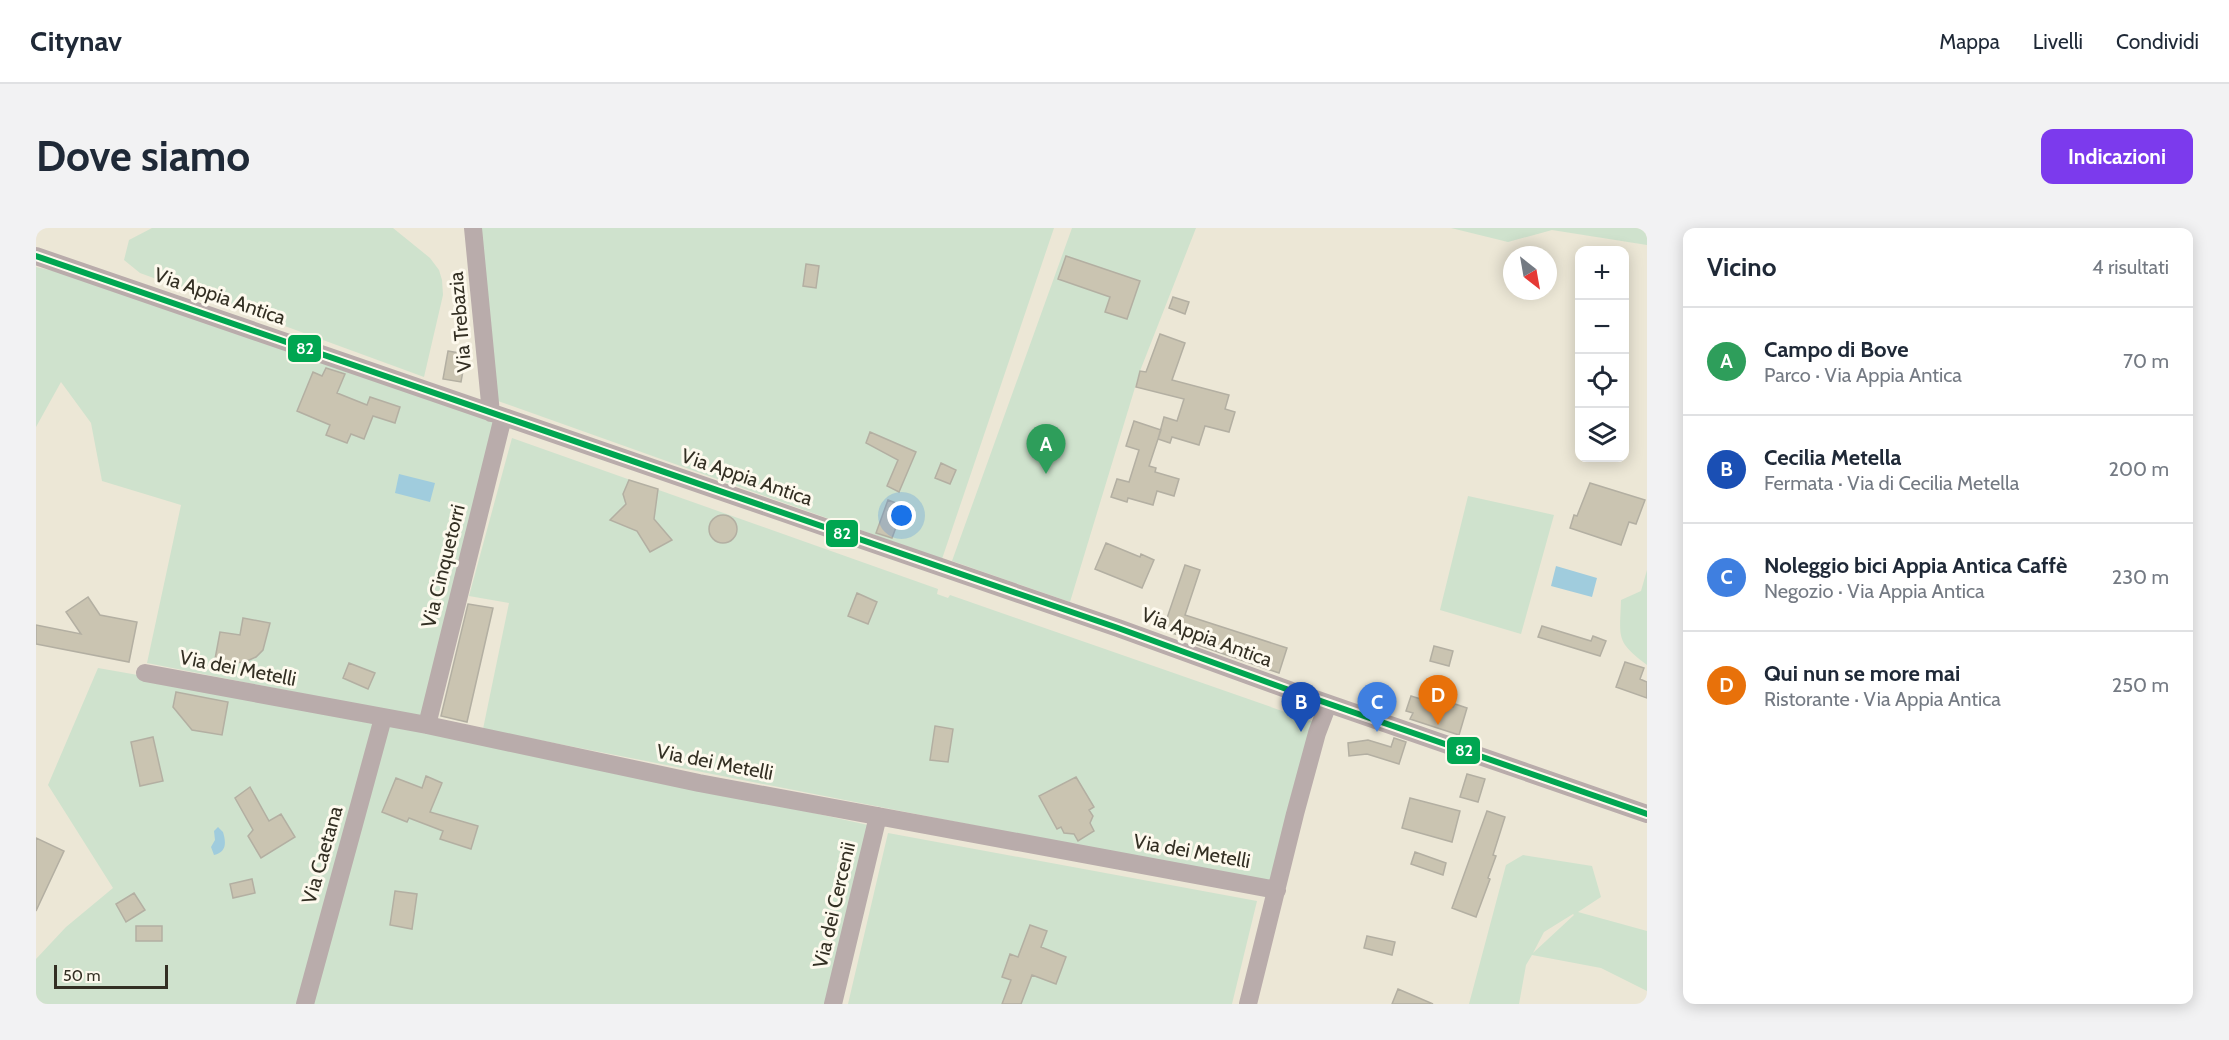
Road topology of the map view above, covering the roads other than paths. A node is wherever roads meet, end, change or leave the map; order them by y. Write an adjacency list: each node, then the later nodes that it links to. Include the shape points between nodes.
1 (472, 228): 3 (street, Via Trebazia)
2 (36, 256): 3 (street, Via Appia Antica)
3 (497, 415): 5 (street, Via Appia Antica); 7 (street, Via Cinquetorri)
4 (145, 673): 6 (street, Via dei Metelli)
5 (1328, 704): 8 (street, Via Appia Antica); 10 (street)
6 (383, 718): 7 (street, Via dei Metelli); 11 (street, Via Caetana)
7 (427, 725): 9 (street, Via dei Metelli, via 699,783)
8 (1647, 814)
9 (878, 816): 10 (street, Via dei Metelli); 12 (street, Via dei Cercenii)
10 (1277, 890): 13 (street)
11 (305, 1004)
12 (833, 1004)
13 (1248, 1004)

